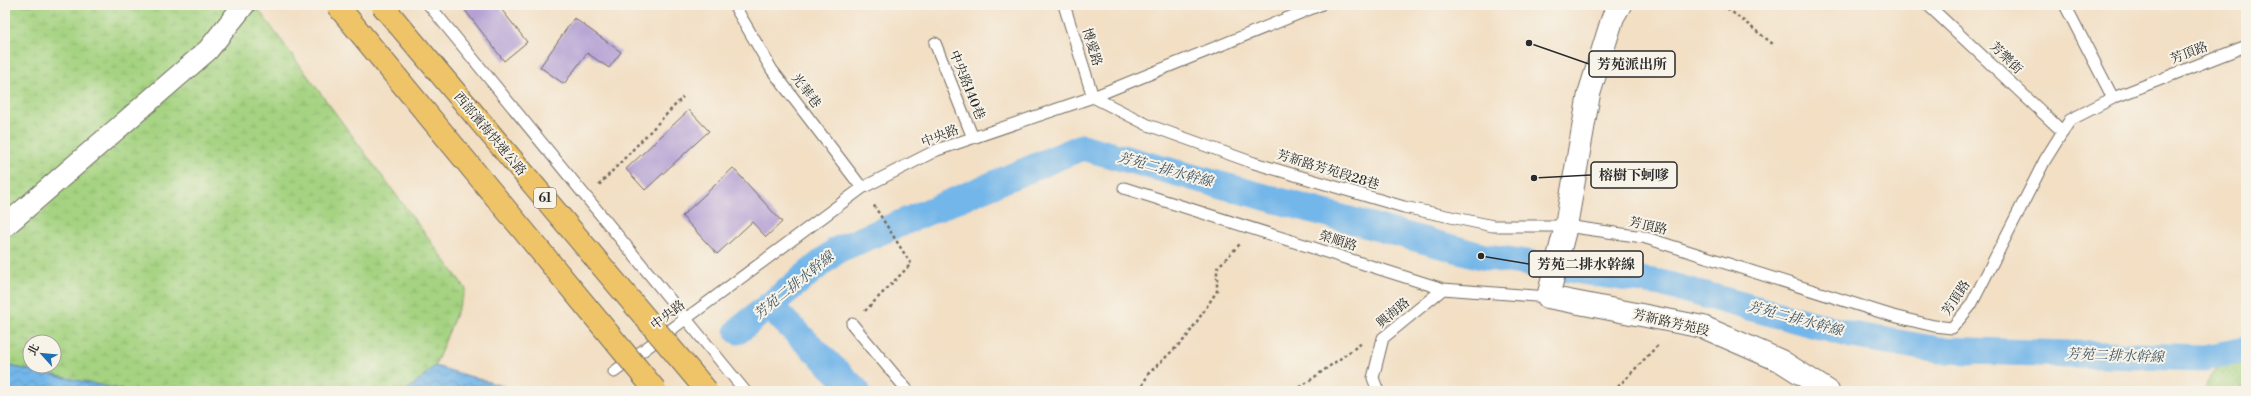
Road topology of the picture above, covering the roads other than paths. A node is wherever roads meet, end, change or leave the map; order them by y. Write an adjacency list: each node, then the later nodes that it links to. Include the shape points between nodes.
1 (244, 5): 19 (street, via 208,50)
2 (337, 5): 26 (highway, bridge)
3 (382, 5): 27 (highway, 西部濱海快速公路 / 61, bridge)
4 (429, 5): 23 (lane)
5 (734, 5): 17 (lane, 光華巷, via 772,70)
6 (1064, 5): 13 (lane, 博愛路)
7 (1320, 5): 13 (lane, 中央路)
8 (1620, 5): 20 (street, via 1613,17 1589,94)
9 (1928, 5): 15 (lane, 芳樂街)
10 (2065, 5): 14 (lane)
11 (935, 42): 16 (lane, 中央路140巷)
12 (2246, 46): 14 (lane, 芳頂路)
13 (1093, 97): 16 (lane, 中央路); 20 (lane, 芳新路芳苑段28巷, via 1148,125 1254,163 1404,207 1493,226)
14 (2113, 98): 15 (lane, 芳頂路, via 2070,120)
15 (2063, 132): 20 (lane, 芳頂路, via 2045,160 1971,305 1952,328 1893,316 1643,236)
16 (973, 138): 17 (lane, 中央路, via 937,150)
17 (862, 188): 23 (lane, 中央路)
18 (1124, 188): 21 (lane, 榮順路)
19 (5, 226)
20 (1566, 226): 22 (street)
21 (1444, 289): 22 (lane, 榮順路); 30 (lane, 興海路, via 1383,338 1373,378)
22 (1548, 297): 31 (street, 芳新路芳苑段, via 1703,327 1781,362)
23 (685, 319): 25 (lane, 中央路); 28 (lane)
24 (852, 324): 29 (lane)
25 (614, 372)
26 (656, 391)
27 (707, 391)
28 (745, 391)
29 (908, 391)
30 (1378, 391)
31 (1828, 391)

